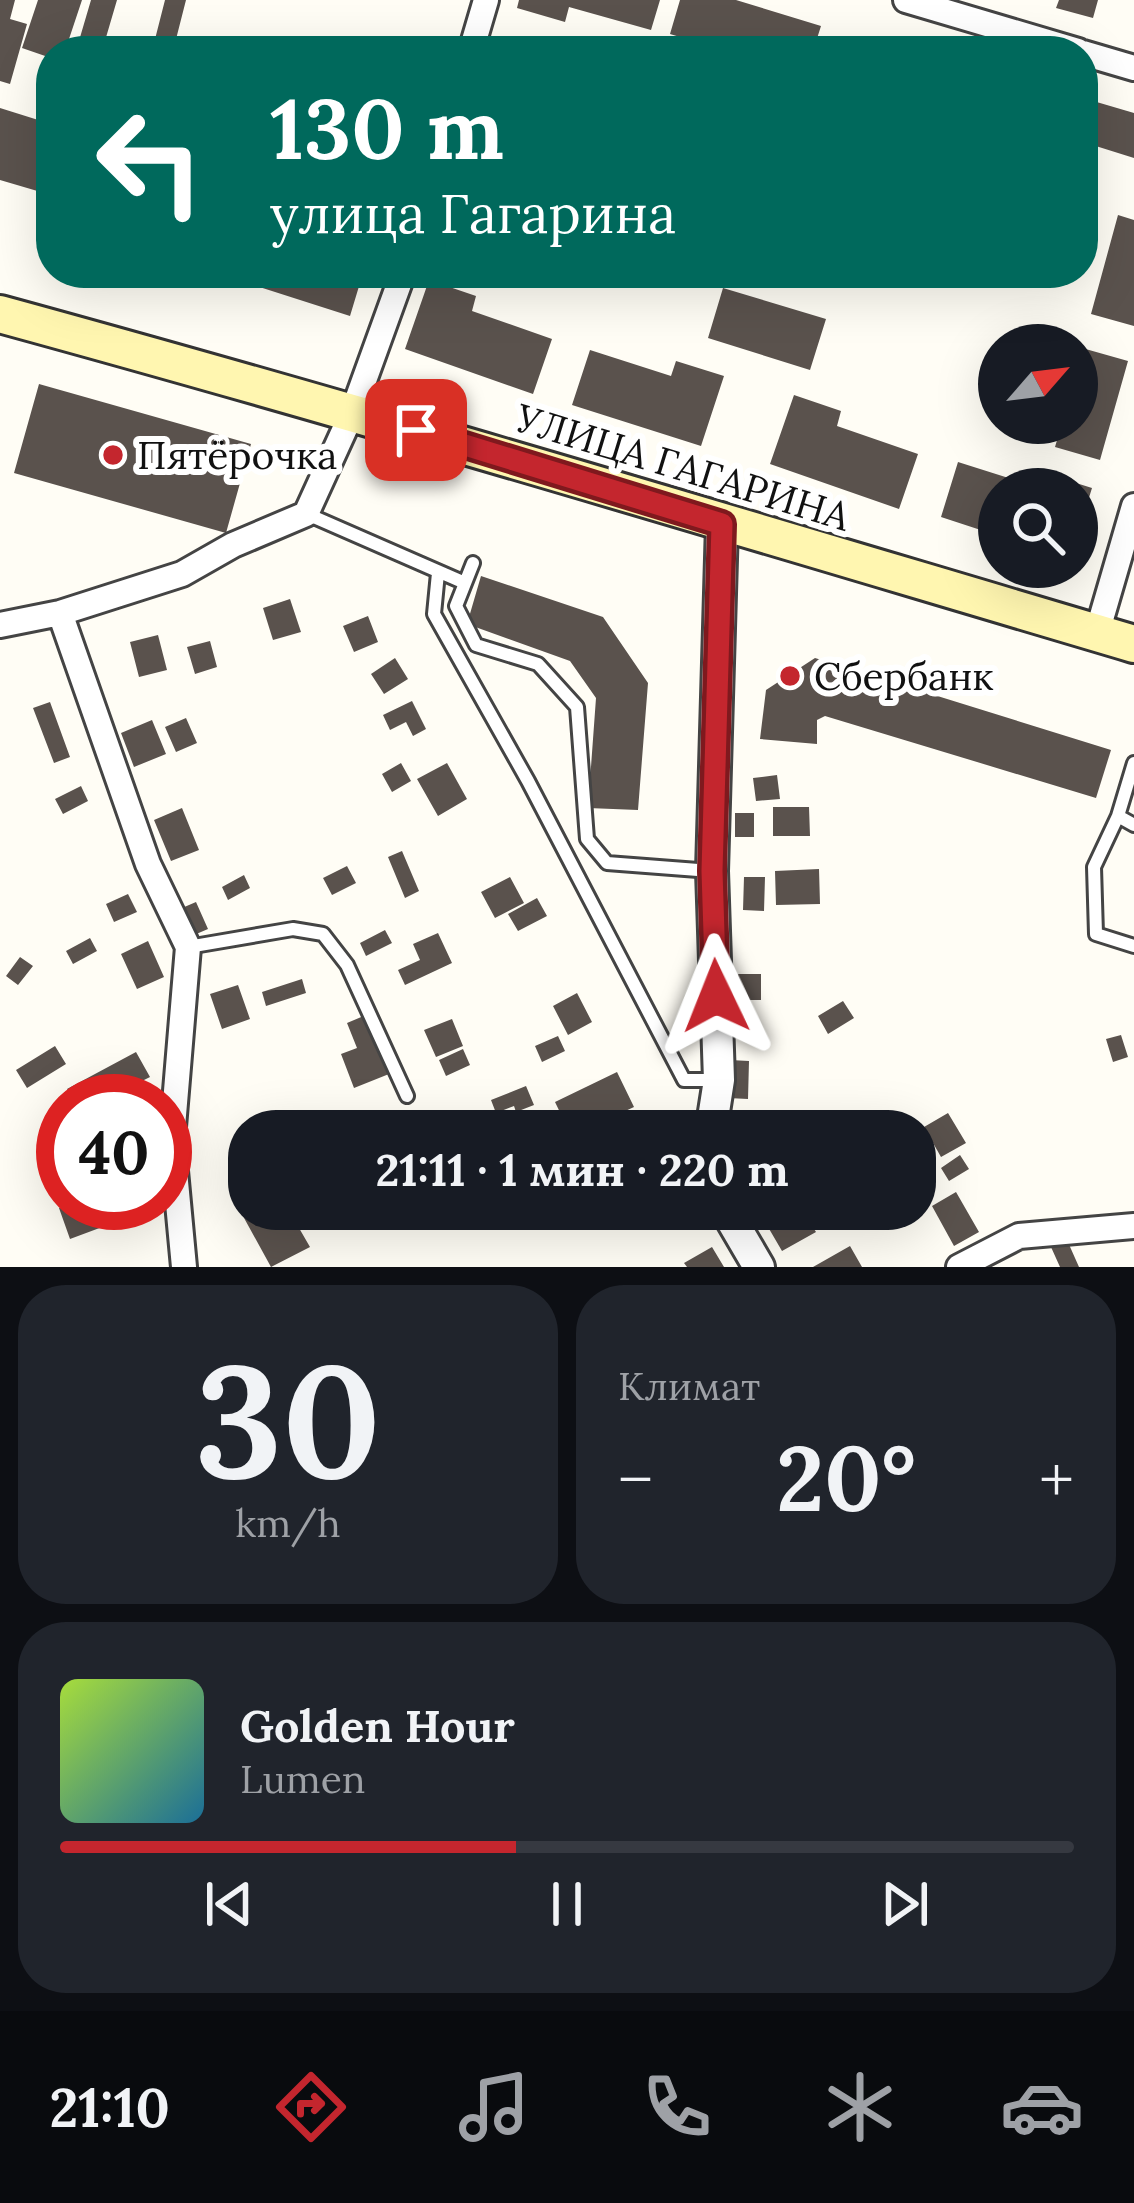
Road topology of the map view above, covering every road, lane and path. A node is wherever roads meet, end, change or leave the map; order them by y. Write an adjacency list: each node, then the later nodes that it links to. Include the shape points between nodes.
1 (486, 0): 3 (street)
2 (906, 0): 4 (street)
3 (475, 36)
4 (1026, 36)
5 (1098, 57): 6 (street)
6 (1134, 68)
7 (398, 288): 9 (street)
8 (0, 314): 9 (main road, УЛИЦА ГАГАРИНА)
9 (353, 411): 11 (street); 12 (main road, УЛИЦА ГАГАРИНА)
10 (1134, 506): 18 (street)
11 (306, 514): 14 (lane); 16 (street, via 182,574)
12 (722, 524): 18 (main road, УЛИЦА ГАГАРИНА); 23 (street)
13 (473, 563): 15 (lane)
14 (438, 573): 15 (lane); 26 (lane, via 434,614 684,1080)
15 (466, 583): 23 (lane, via 456,606 476,645 538,664 577,707 587,839 607,863)
16 (60, 613): 17 (street); 25 (street, via 148,864)
17 (3, 628)
18 (1096, 633): 19 (main road, УЛИЦА ГАГАРИНА)
19 (1134, 644)
20 (1134, 763): 21 (lane)
21 (1118, 816): 22 (lane); 24 (lane, via 1094,868 1096,934)
22 (1134, 825)
23 (712, 871): 26 (street)
24 (1134, 946)
25 (188, 947): 27 (lane, via 292,929 323,934 347,965); 31 (street, via 172,1139)
26 (718, 1080): 28 (street)
27 (407, 1096)
28 (714, 1110)
29 (1134, 1226): 33 (street, via 1019,1236)
30 (737, 1230): 32 (street)
31 (184, 1267)
32 (759, 1267)
33 (959, 1267)

